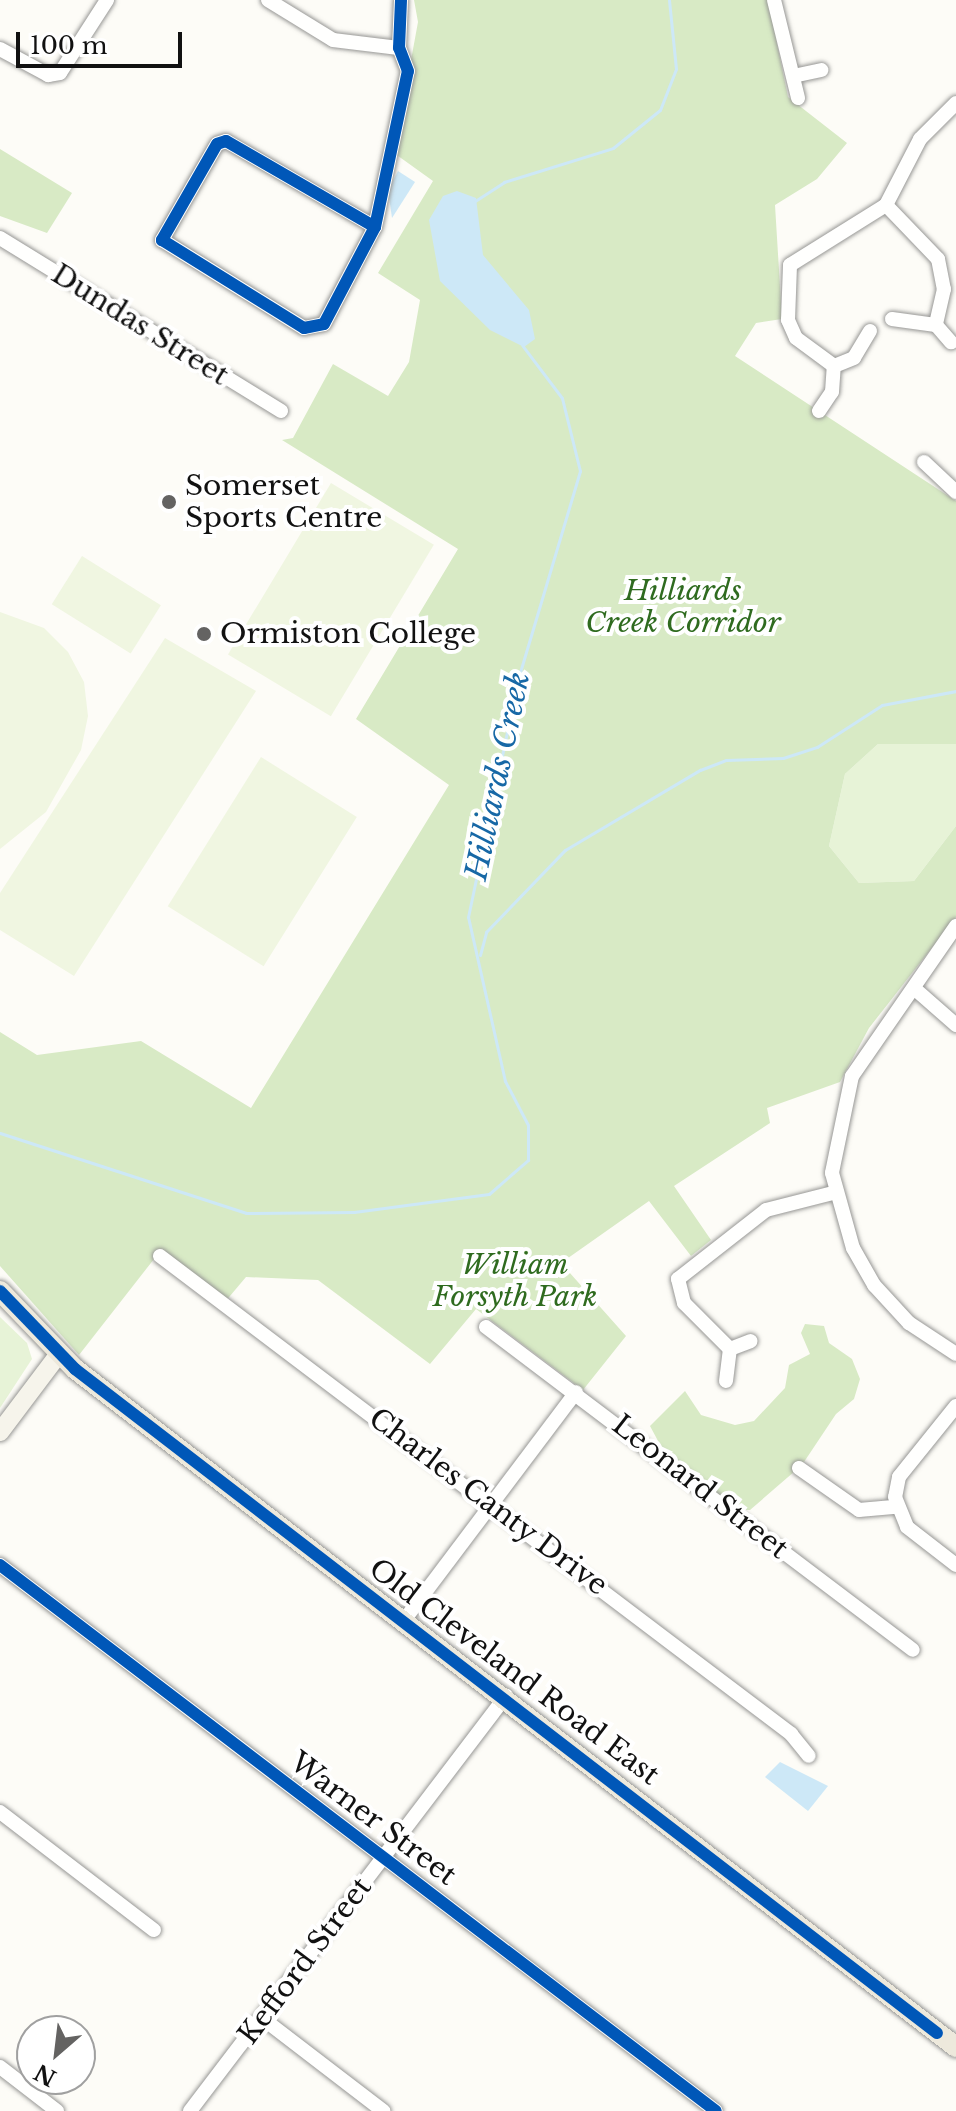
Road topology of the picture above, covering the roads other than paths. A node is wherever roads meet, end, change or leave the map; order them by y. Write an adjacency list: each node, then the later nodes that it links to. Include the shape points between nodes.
1 (107, 0): 6 (street, via 60,73 48,75)
2 (268, 0): 5 (street, via 333,40)
3 (401, 0): 5 (street)
4 (774, 0): 8 (street, via 779,35)
5 (399, 48): 12 (street, via 408,71)
6 (0, 49)
7 (821, 70): 8 (street)
8 (798, 75): 9 (street)
9 (798, 98)
10 (956, 103): 11 (street, via 920,139)
11 (886, 205): 15 (street, via 938,259 944,289); 18 (street, via 790,265 791,330)
12 (375, 227): 12 (street, via 226,141 217,144 162,240 315,330)
13 (0, 238): 19 (street, Dundas Street)
14 (892, 319): 15 (street)
15 (936, 325): 17 (street)
16 (870, 331): 18 (street, via 854,358)
17 (951, 342)
18 (834, 366): 20 (street, via 832,392)
19 (281, 411)
20 (819, 411)
21 (924, 462): 22 (street)
22 (956, 492)
23 (956, 926): 24 (street)
24 (915, 989): 25 (street); 26 (street, via 874,1037 848,1085 835,1138)
25 (956, 1025)
26 (833, 1193): 31 (street, via 766,1210 678,1279 684,1303); 32 (street, via 853,1248 884,1298)
27 (160, 1256): 39 (street, Charles Canty Drive)
28 (0, 1291): 33 (main road, Old Cleveland Road East)
29 (486, 1327): 35 (street, Leonard Street)
30 (751, 1341): 31 (street)
31 (730, 1349): 34 (street)
32 (956, 1354)
33 (58, 1355): 37 (street); 43 (main road, Old Cleveland Road East)
34 (726, 1381)
35 (576, 1392): 39 (street); 44 (street, Leonard Street)
36 (956, 1406): 40 (street, via 899,1477)
37 (0, 1432)
38 (799, 1468): 40 (street, via 859,1510)
39 (492, 1503): 43 (street); 46 (street, Charles Canty Drive, via 791,1734)
40 (896, 1507): 42 (street, via 907,1527)
41 (0, 1565): 48 (street, Warner Street)
42 (956, 1565)
43 (405, 1619): 45 (main road, Old Cleveland Road East)
44 (913, 1650)
45 (506, 1696): 48 (street, Kefford Street); 50 (main road, Old Cleveland Road East)
46 (809, 1756)
47 (0, 1812): 49 (street)
48 (384, 1857): 51 (street, Kefford Street); 58 (street, Warner Street)
49 (154, 1930)
50 (830, 1945): 52 (main road, Old Cleveland Road East); 53 (main road, Old Cleveland Road East)
51 (262, 2018): 56 (street, Kefford Street); 57 (street)
52 (956, 2034)
53 (956, 2047)
54 (0, 2067): 55 (street)
55 (57, 2111)
56 (190, 2111)
57 (383, 2111)
58 (716, 2111)

